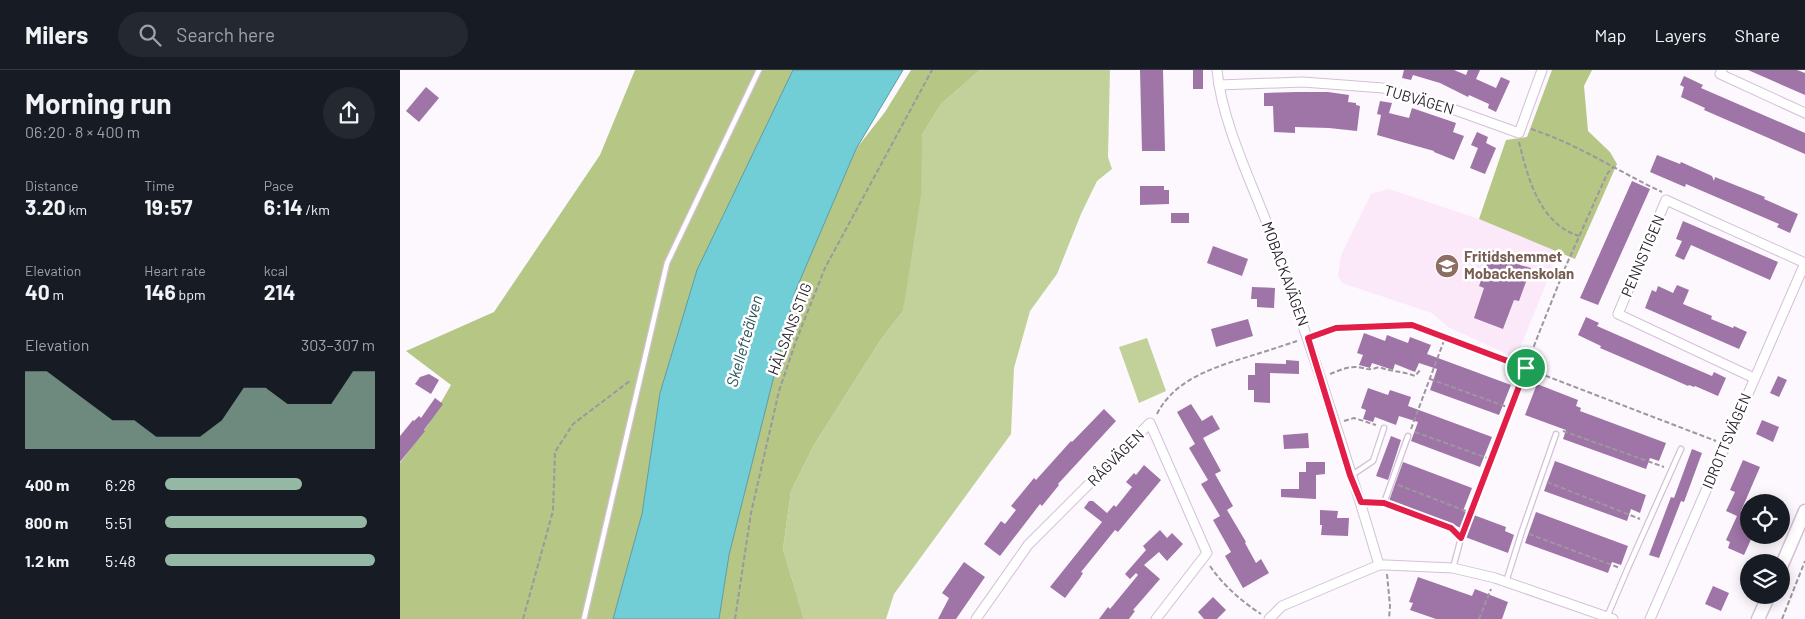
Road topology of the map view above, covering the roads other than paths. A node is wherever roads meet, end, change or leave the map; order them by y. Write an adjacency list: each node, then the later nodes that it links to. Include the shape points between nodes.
1 (759, 70): 24 (lane, via 667,263)
2 (1217, 70): 5 (street, MOBACKAVÄGEN)
3 (1542, 70): 5 (street, TUBVÄGEN, via 1520,130 1383,88 1303,82)
4 (1722, 70): 6 (street, via 1720,74)
5 (1219, 85): 13 (street, MOBACKAVÄGEN, via 1234,137 1308,338)
6 (1805, 113)
7 (1805, 263): 8 (street, IDROTTSVÄGEN); 8 (street, PENNSTIGEN, via 1666,200 1618,314)
8 (1754, 378): 28 (street, IDROTTSVÄGEN)
9 (1384, 428): 13 (lane, via 1373,461)
10 (1556, 434): 20 (lane)
11 (1408, 436): 15 (lane)
12 (1681, 449): 22 (lane, via 1626,570)
13 (1350, 475): 14 (street, MOBACKAVÄGEN)
14 (1361, 502): 15 (lane); 18 (street, MOBACKAVÄGEN)
15 (1384, 503): 19 (lane, via 1451,528 1461,538)
16 (1805, 511): 17 (main road)
17 (1787, 554)
18 (1383, 565): 19 (street); 27 (street, via 1282,606)
19 (1453, 568): 20 (street)
20 (1506, 582): 22 (street)
21 (1765, 604): 23 (main road)
22 (1610, 618)
23 (1759, 618)
24 (584, 619)
25 (976, 619): 26 (street, RÅGVÄGEN, via 1028,545 1150,423 1207,552)
26 (1156, 619)
27 (1269, 619)
28 (1650, 619)

